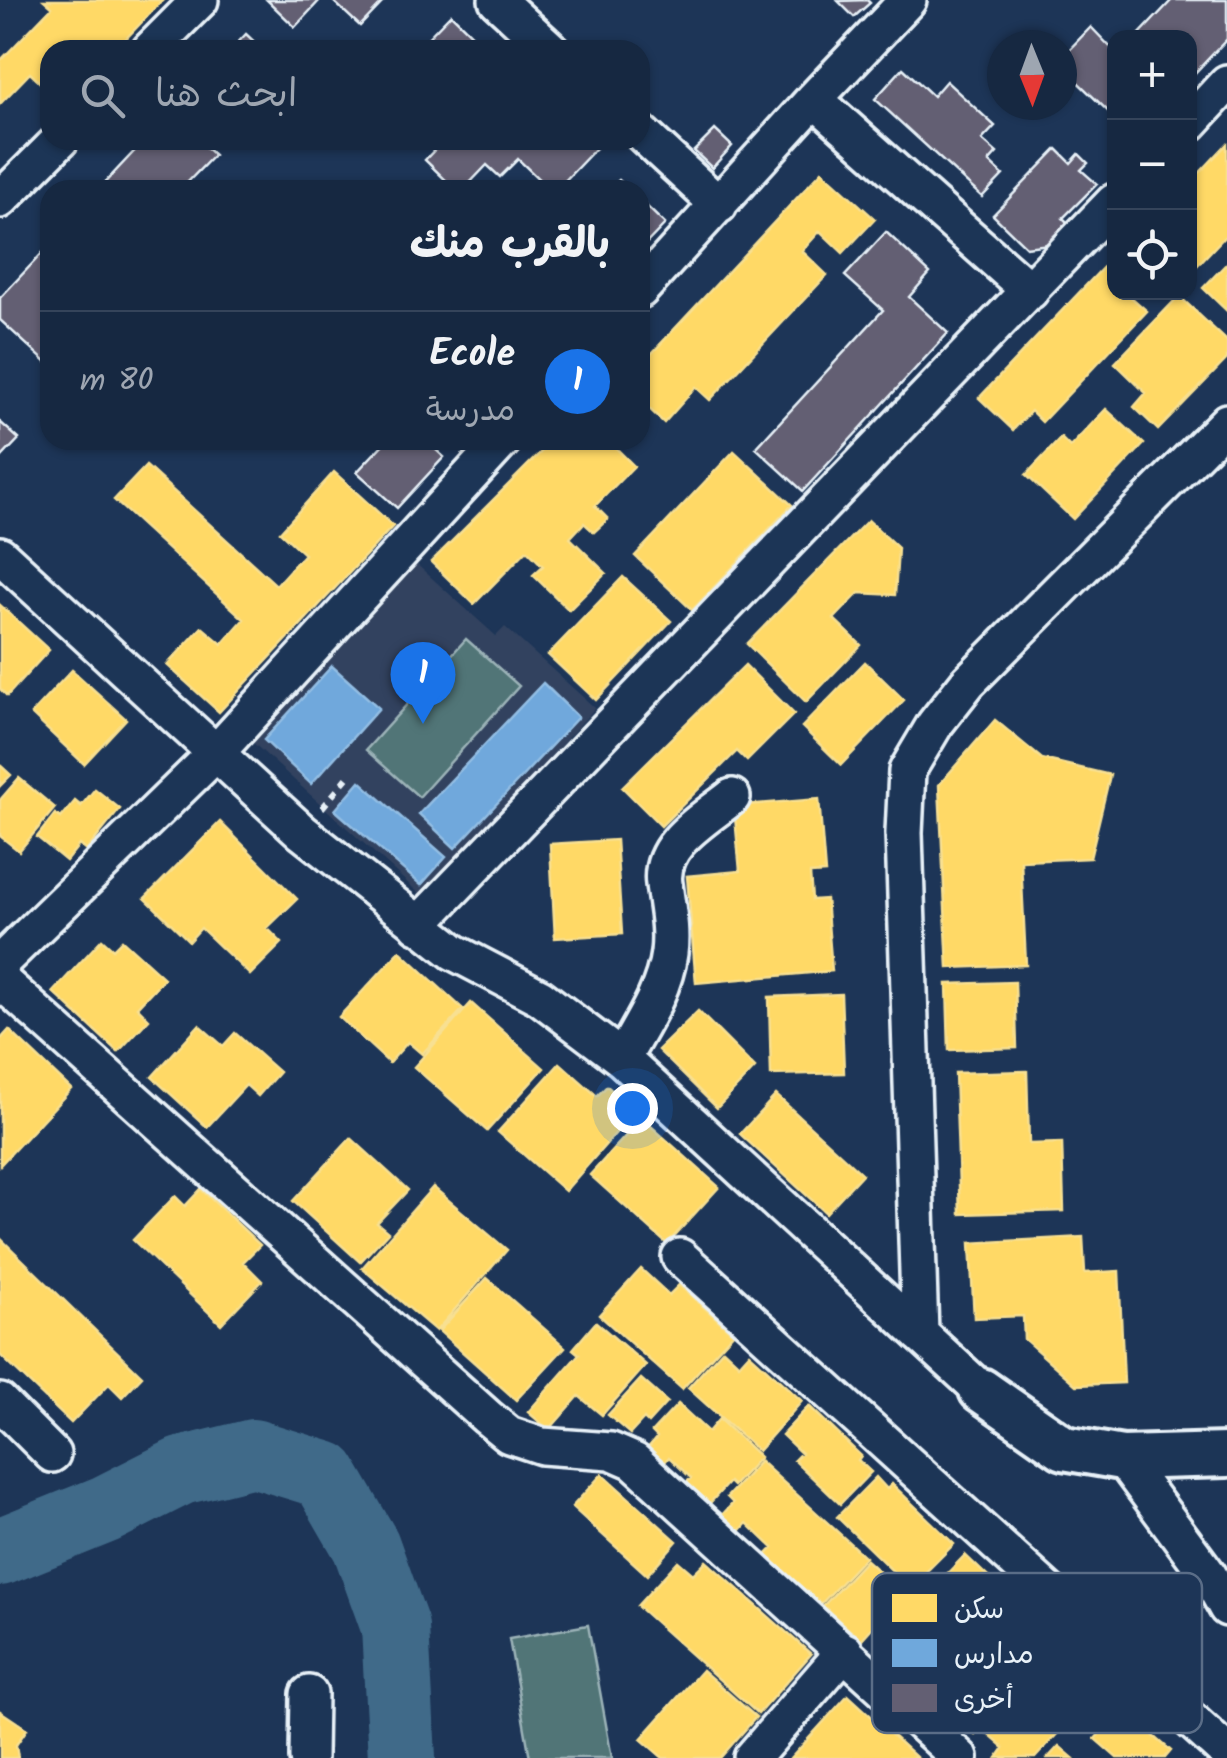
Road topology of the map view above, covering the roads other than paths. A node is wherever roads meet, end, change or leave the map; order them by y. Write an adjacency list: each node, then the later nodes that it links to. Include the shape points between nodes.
1 (200, 0): 4 (street)
2 (498, 0): 5 (street)
3 (905, 1): 7 (street)
4 (160, 40)
5 (541, 40)
6 (1227, 83): 8 (street)
7 (814, 99): 12 (street); 15 (street)
8 (1193, 120)
9 (650, 141): 12 (street)
10 (50, 150): 11 (street)
11 (0, 200)
12 (718, 205): 14 (street)
13 (1107, 209): 15 (street)
14 (650, 279)
15 (1030, 291): 21 (street)
16 (1227, 422): 26 (street, via 968,682 907,771)
17 (493, 450): 19 (street)
18 (0, 555): 19 (street)
19 (214, 754): 21 (street); 22 (street)
20 (732, 797): 24 (street, via 668,856 662,878 669,957)
21 (418, 925): 24 (street, via 540,997)
22 (0, 963)
23 (0, 980): 34 (street, via 508,1435 542,1446 612,1451 634,1461)
24 (622, 1059): 26 (street)
25 (680, 1257): 32 (street)
26 (920, 1334): 27 (street)
27 (981, 1390): 31 (street, via 1064,1448)
28 (0, 1402): 29 (street)
29 (52, 1454)
30 (1227, 1455): 31 (street)
31 (1122, 1458): 33 (street)
32 (1028, 1573)
33 (1227, 1608)
34 (846, 1651): 35 (street); 41 (street)
35 (872, 1675)
36 (309, 1694): 40 (street)
37 (1202, 1730): 39 (street)
38 (933, 1733): 42 (street)
39 (1227, 1753)
40 (308, 1758)
41 (752, 1758)
42 (960, 1758)

